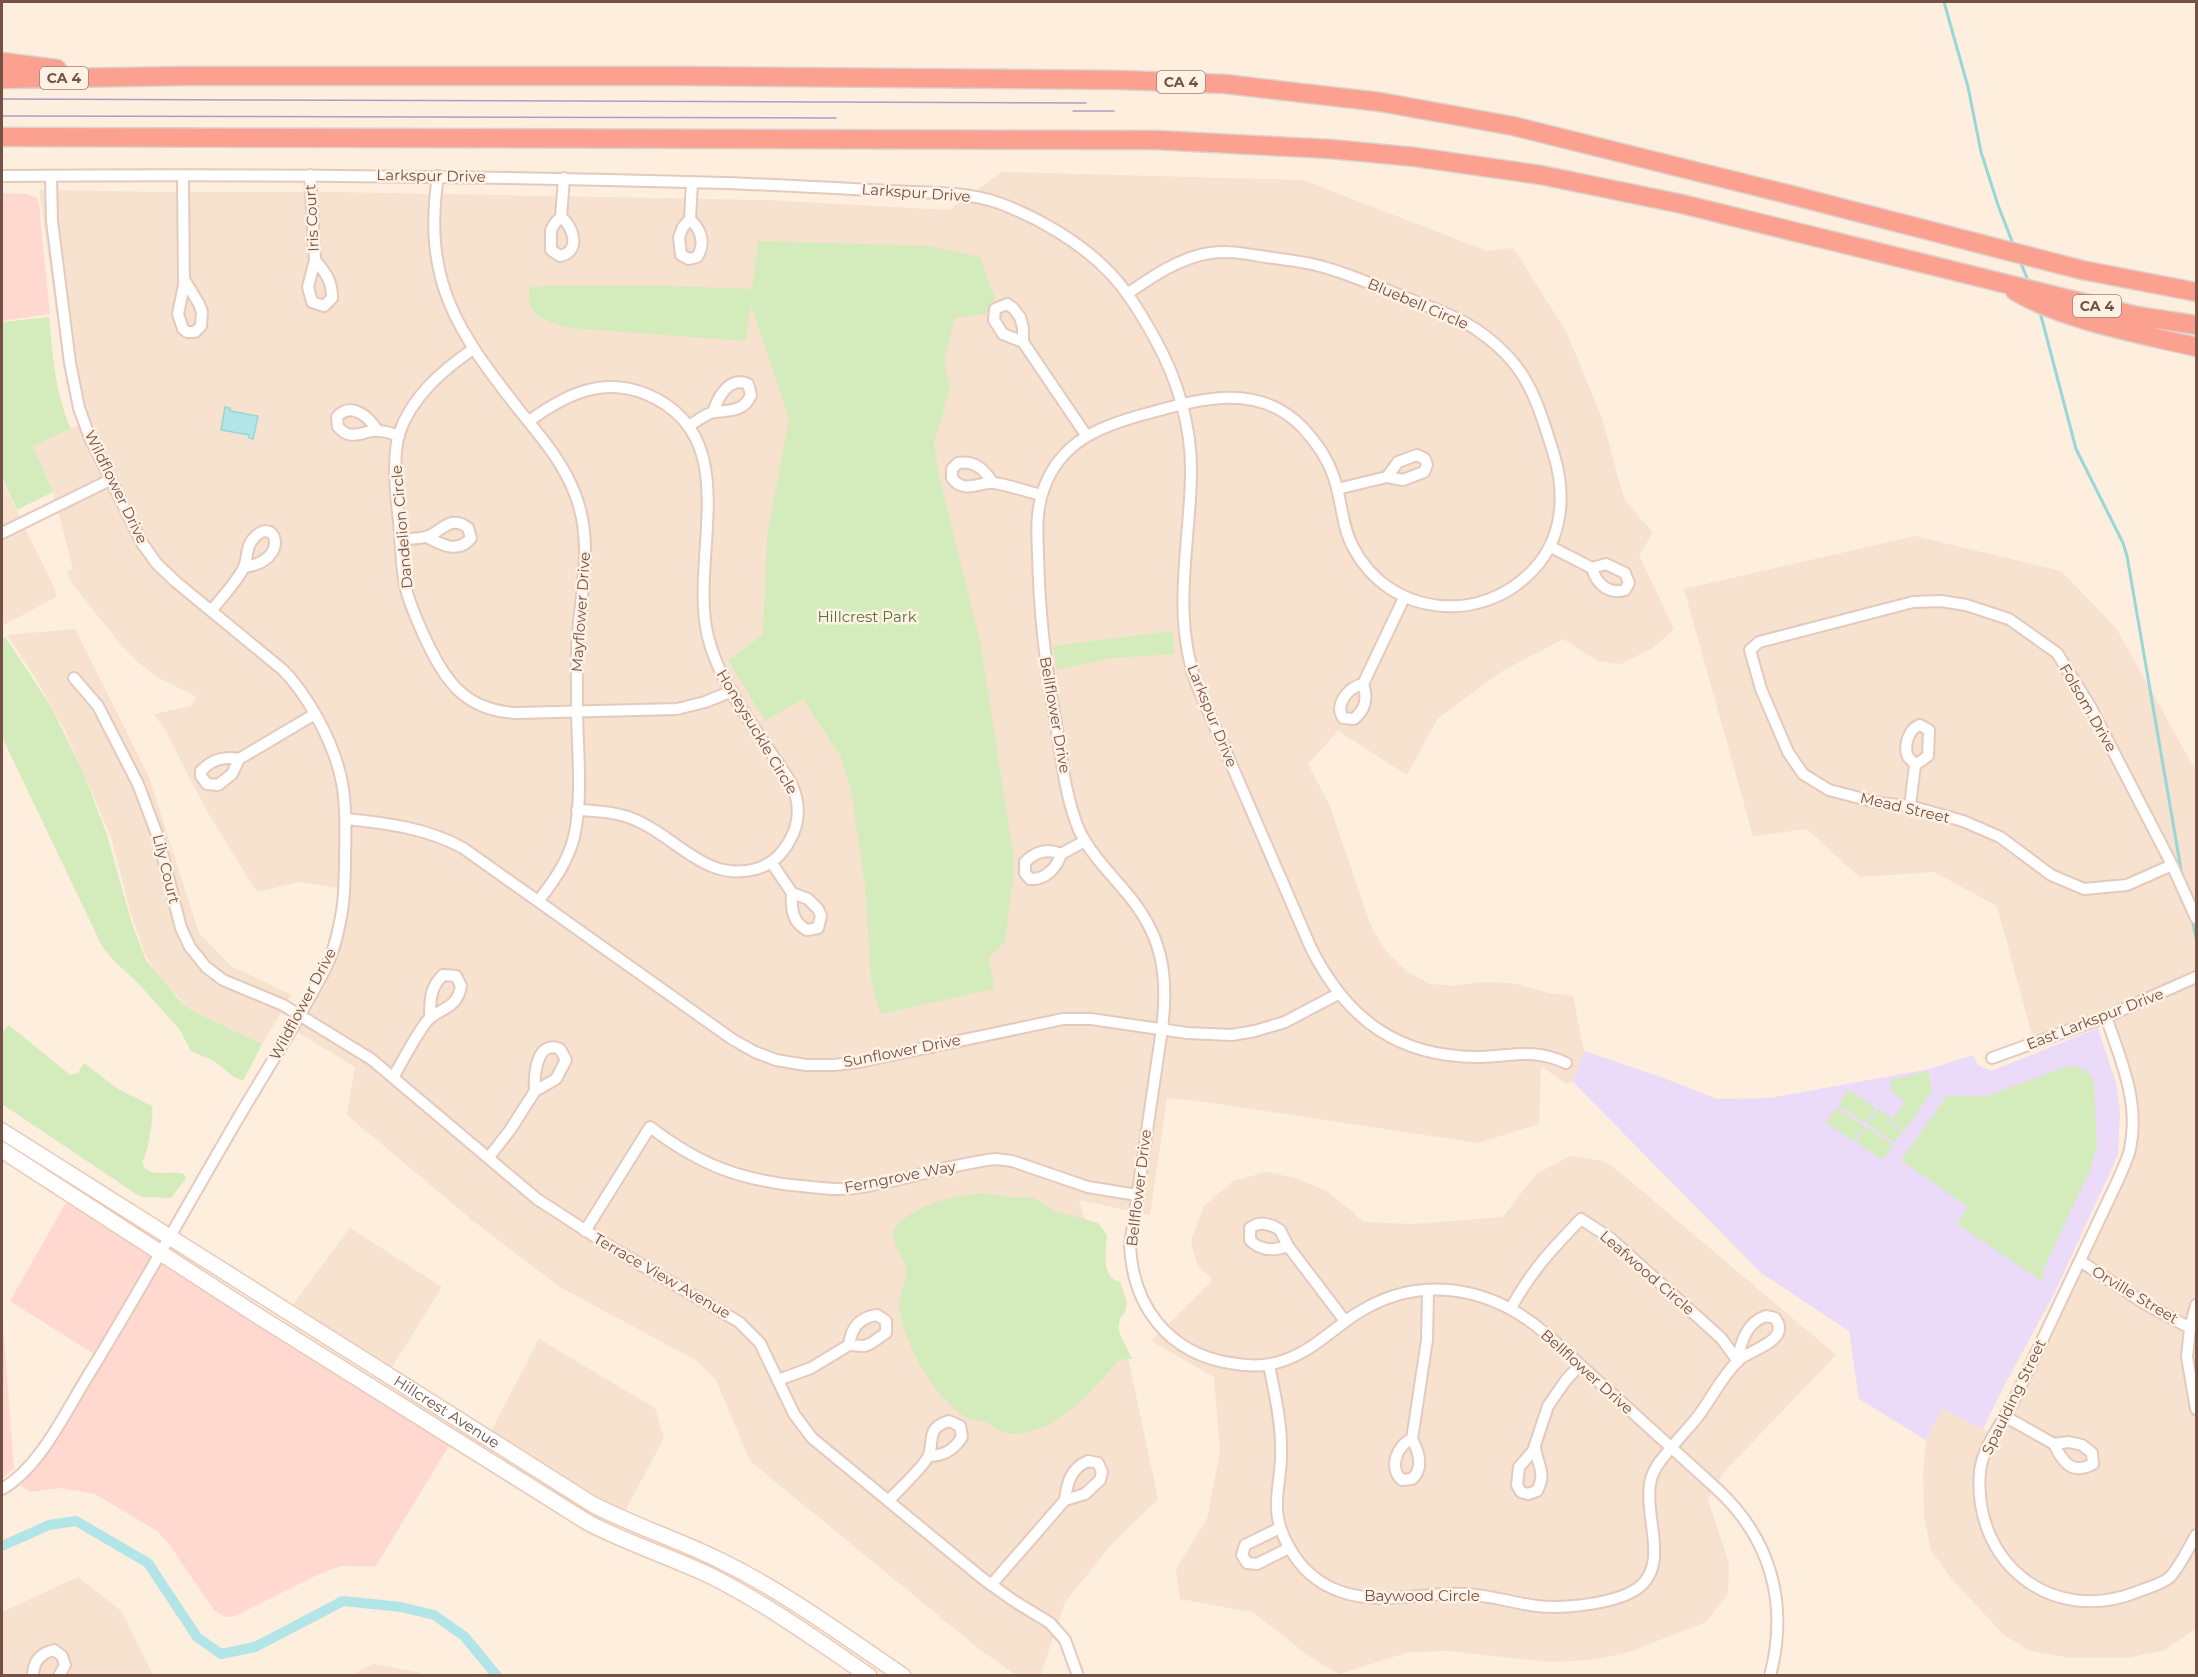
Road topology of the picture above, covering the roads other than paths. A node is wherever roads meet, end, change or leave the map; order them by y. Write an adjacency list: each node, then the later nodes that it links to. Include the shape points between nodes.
1 (2, 62): 2 (highway)
2 (127, 77): 3 (highway, CA 4); 18 (highway, CA 4, via 679,76 1225,84 1380,102 1513,126)
3 (2, 79)
4 (2, 137): 16 (highway, CA 4, via 1156,140 1307,147 1478,165 1608,188)
5 (310, 175): 8 (street, Larkspur Drive); 9 (street, Larkspur Drive); 14 (street, Iris Court)
6 (2, 176): 7 (street, Larkspur Drive)
7 (51, 176): 9 (street, Larkspur Drive); 33 (street, Wildflower Drive, via 55,249 75,390)
8 (438, 176): 10 (street, Larkspur Drive); 24 (street, Mayflower Drive, via 434,223 439,270 453,315)
9 (183, 177): 15 (street)
10 (564, 178): 11 (street, Larkspur Drive); 12 (street)
11 (692, 182): 13 (street); 20 (street, Larkspur Drive, via 934,193 987,200 1060,234 1106,269)
12 (561, 217)
13 (690, 219)
14 (315, 260)
15 (184, 279)
16 (1998, 281): 21 (highway, CA 4, via 2137,316); 23 (highway, via 2037,304)
17 (2196, 282): 18 (highway)
18 (2154, 285): 19 (highway, CA 4)
19 (2196, 292)
20 (1126, 294): 25 (street, Larkspur Drive, via 1166,358); 40 (street, Bluebell Circle, via 1188,259 1236,252 1329,268 1476,329 1502,350 1524,376 1549,440 1561,494)
21 (2196, 325)
22 (1023, 342): 30 (street)
23 (2196, 347)
24 (473, 349): 27 (street, Mayflower Drive); 31 (street, Dandelion Circle, via 442,371 429,386)
25 (1182, 404): 30 (street, Bellflower Drive, via 1109,424); 35 (street, Bluebell Circle, via 1237,397 1278,408 1318,444); 64 (street, Larkspur Drive, via 1191,473 1182,588 1190,663 1311,948)
26 (713, 412): 28 (street)
27 (529, 421): 28 (street, Honeysuckle Circle, via 568,396 611,386 651,396); 49 (street, Mayflower Drive, via 562,467 576,494 583,521 585,560)
28 (689, 426): 48 (street, Honeysuckle Circle, via 702,450 707,481 707,634 717,665)
29 (377, 430): 31 (street)
30 (1086, 435): 36 (street, Bellflower Drive, via 1057,465)
31 (399, 436): 39 (street, Dandelion Circle, via 396,478)
32 (1387, 477): 35 (street)
33 (110, 480): 37 (street); 44 (street, Wildflower Drive, via 149,554)
34 (992, 482): 36 (street)
35 (1337, 489): 43 (street, Bluebell Circle, via 1351,544 1372,574)
36 (1041, 495): 56 (street, Bellflower Drive, via 1037,531 1042,635 1068,794)
37 (2, 533)
38 (427, 537): 39 (street)
39 (400, 539): 49 (street, Dandelion Circle, via 412,609 438,665 454,688 477,704 500,712)
40 (1551, 547): 42 (street); 43 (street, Bluebell Circle, via 1521,583 1486,601 1440,607)
41 (245, 567): 44 (street)
42 (1592, 568)
43 (1404, 598): 47 (street)
44 (212, 610): 50 (street, Wildflower Drive, via 290,676)
45 (1759, 642): 53 (street, Mead Street, via 1750,650 1761,689 1788,752 1803,774 1829,790 1878,803); 59 (street, Folsom Drive, via 1913,602 1966,605 2009,619 2057,653 2091,708)
46 (74, 678): 65 (street, Lily Court, via 98,706 138,784 159,837 181,928 196,957 219,978)
47 (1363, 684)
48 (732, 691): 49 (street, Dandelion Circle, via 684,708); 58 (street, Honeysuckle Circle, via 796,796 794,834)
49 (577, 711): 54 (street, Mayflower Drive)
50 (315, 714): 51 (street); 55 (street, Wildflower Drive, via 336,756)
51 (239, 759)
52 (1915, 765): 53 (street)
53 (1910, 806): 59 (street, Mead Street, via 1963,821 2000,837 2051,875 2084,889 2127,885)
54 (578, 810): 58 (street, via 612,812 635,819 699,861 724,871 741,872); 61 (street, Mayflower Drive, via 568,856)
55 (346, 819): 61 (street, Sunflower Drive, via 395,825 449,840); 65 (street, Wildflower Drive, via 344,891 335,943)
56 (1084, 841): 57 (street); 68 (street, Bellflower Drive, via 1138,906 1156,939 1166,999)
57 (1060, 854)
58 (771, 862): 60 (street)
59 (2172, 865): 62 (street, Folsom Drive)
60 (792, 893)
61 (539, 900): 68 (street, Sunflower Drive, via 732,1039 766,1057 794,1064 859,1062 1063,1019)
62 (2196, 918)
63 (2196, 977): 66 (street, East Larkspur Drive)
64 (1338, 994): 68 (street, Sunflower Drive, via 1285,1022 1247,1033 1212,1036); 70 (street, Larkspur Drive, via 1375,1027 1419,1048 1462,1057 1538,1054)
65 (300, 1015): 71 (street, Terrace View Avenue); 78 (street, Wildflower Drive)
66 (2106, 1017): 69 (street, East Larkspur Drive); 81 (street, Spaulding Street, via 2132,1103 2130,1150)
67 (430, 1018): 71 (street)
68 (1162, 1029): 76 (street, Bellflower Drive)
69 (1992, 1058)
70 (1566, 1063)
71 (394, 1076): 75 (street, Terrace View Avenue)
72 (535, 1091): 75 (street)
73 (2, 1131): 78 (main road, Hillcrest Avenue)
74 (2, 1150): 80 (main road, Hillcrest Avenue)
75 (489, 1157): 77 (street, Terrace View Avenue, via 536,1198)
76 (1137, 1195): 77 (street, Ferngrove Way, via 1088,1187 996,1159 859,1188 787,1185 716,1168 650,1127); 89 (street, Bellflower Drive, via 1130,1246 1132,1264 1139,1293 1156,1321 1183,1346 1205,1357 1236,1365)
77 (585, 1231): 91 (street, Terrace View Avenue, via 740,1322 760,1343)
78 (170, 1237): 80 (street, Wildflower Drive); 99 (main road, Hillcrest Avenue)
79 (1288, 1246): 85 (street)
80 (161, 1253): 94 (main road, Hillcrest Avenue); 101 (street, Wildflower Drive, via 45,1445 15,1481)
81 (2080, 1261): 86 (street, Orville Street); 93 (street, Spaulding Street)
82 (1428, 1291): 84 (street, Bellflower Drive, via 1473,1293); 85 (street, Bellflower Drive, via 1390,1298); 95 (street, via 1427,1340)
83 (2196, 1305): 86 (street)
84 (1511, 1308): 88 (street, Leafwood Circle, via 1541,1261 1581,1219 1628,1254 1725,1343); 90 (street, Bellflower Drive)
85 (1345, 1321): 89 (street, Bellflower Drive, via 1317,1344)
86 (2190, 1328): 92 (street, via 2187,1357)
87 (849, 1345): 91 (street, via 811,1368)
88 (1738, 1361): 98 (street, Baywood Circle, via 1699,1416)
89 (1269, 1365): 104 (street, Baywood Circle, via 1282,1447 1276,1496)
90 (1580, 1365): 97 (street, via 1548,1406); 98 (street, Bellflower Drive)
91 (778, 1380): 103 (street, Terrace View Avenue, via 794,1414 811,1436)
92 (2196, 1409)
93 (2006, 1417): 96 (street); 105 (street, Spaulding Street, via 1980,1469 1980,1500 1998,1550 2030,1584 2057,1598 2117,1600 2170,1578)
94 (445, 1433): 99 (main road, via 462,1431); 110 (main road, Hillcrest Avenue, via 609,1534 711,1576 754,1599)
95 (1412, 1439)
96 (2054, 1444)
97 (1535, 1447)
98 (1670, 1448): 106 (street, Baywood Circle, via 1650,1484 1654,1552 1651,1572 1636,1589 1610,1599 1552,1607 1467,1594 1359,1596 1315,1579); 113 (street, Bellflower Drive, via 1730,1500 1761,1548 1778,1608 1778,1641)
99 (510, 1452): 111 (main road, Hillcrest Avenue, via 607,1512 747,1575)
100 (929, 1456): 103 (street)
101 (2, 1489)
102 (1065, 1500): 107 (street)
103 (888, 1502): 107 (street, Terrace View Avenue)
104 (1280, 1528): 106 (street, Baywood Circle); 106 (street, via 1245,1545 1244,1559 1253,1565)
105 (2196, 1535)
106 (1289, 1548)
107 (991, 1585): 112 (street, Terrace View Avenue, via 1058,1631 1068,1646)
108 (33, 1676): 109 (street, via 35,1662 43,1653 54,1650 62,1656 64,1665)
109 (59, 1676)
110 (869, 1676)
111 (903, 1676)
112 (1078, 1676)
113 (1770, 1676)

